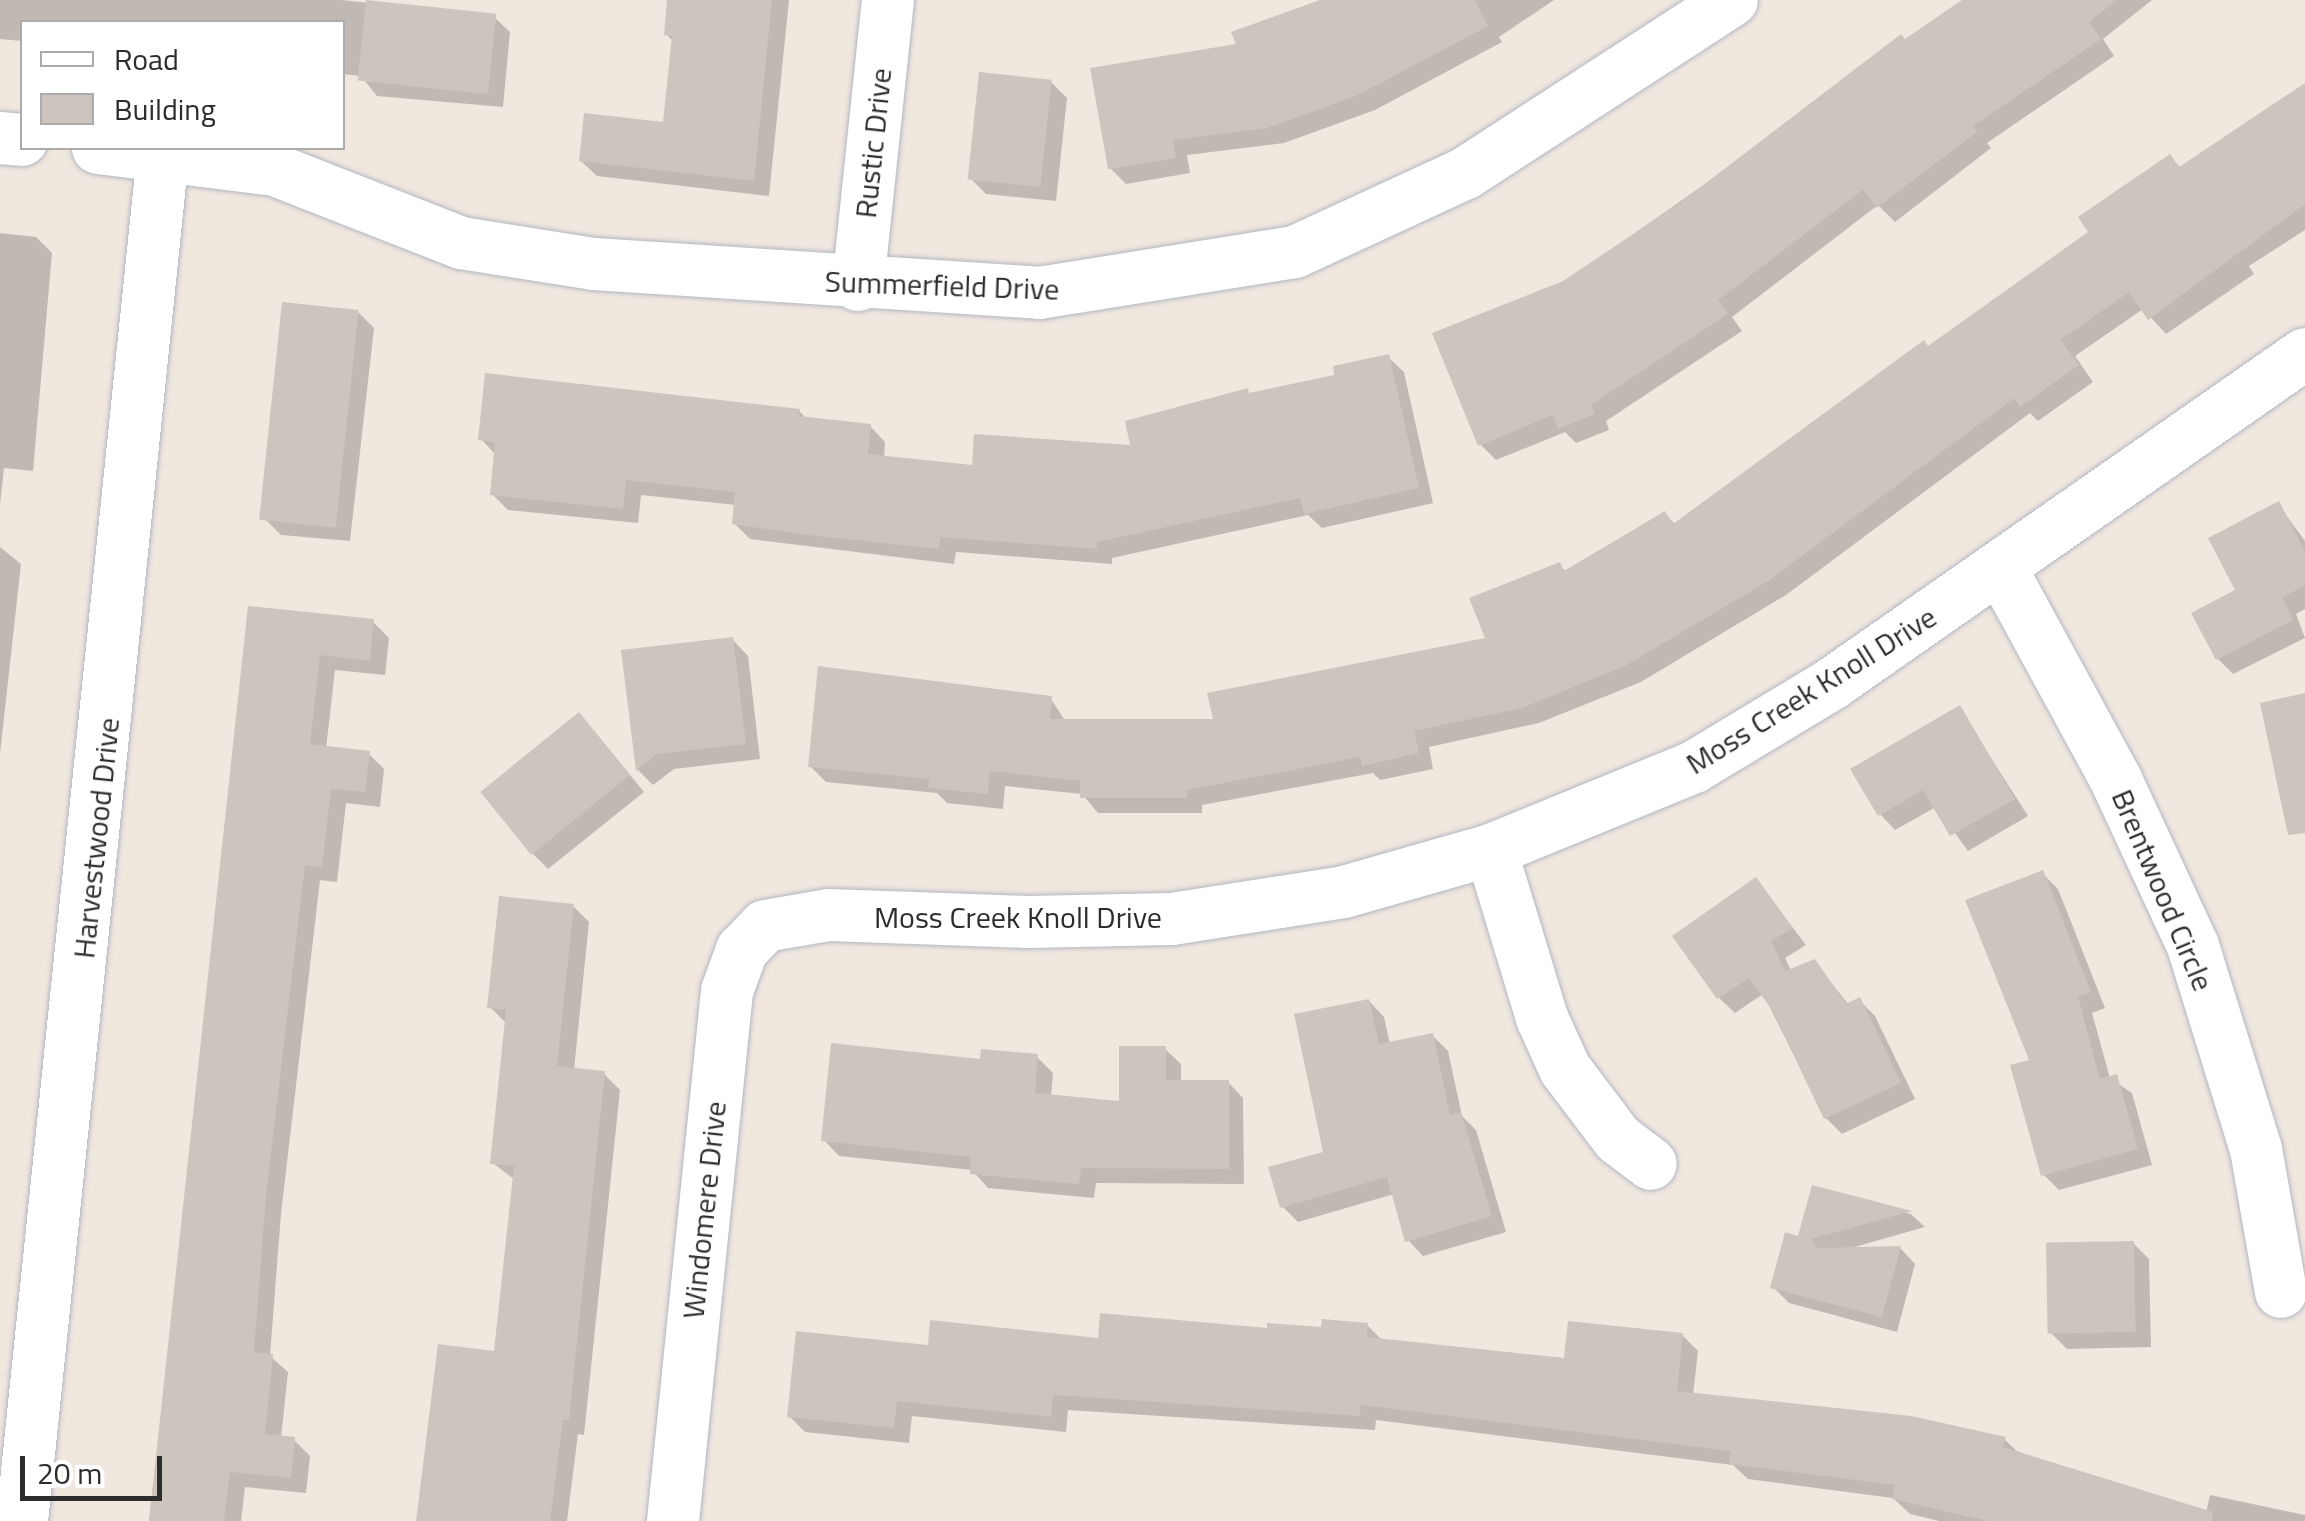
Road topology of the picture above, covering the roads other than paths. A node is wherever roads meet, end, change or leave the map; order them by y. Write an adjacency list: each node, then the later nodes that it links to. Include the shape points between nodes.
1 (888, 0): 5 (street, Rustic Drive)
2 (1732, 0): 5 (street, Summerfield Drive, via 1466,173 1295,252 1039,293)
3 (120, 150): 4 (street, Summerfield Drive)
4 (163, 154): 5 (street, Summerfield Drive, via 275,170 461,243 594,264); 12 (street, Harvestwood Drive)
5 (858, 285)
6 (2305, 354): 7 (street, Moss Creek Knoll Drive)
7 (2000, 567): 8 (street, Moss Creek Knoll Drive, via 1833,683 1694,767); 11 (street, Brentwood Circle, via 2116,780 2193,946 2256,1149)
8 (1491, 850): 9 (street, Moss Creek Knoll Drive, via 1344,892 1172,919 1028,922 828,914); 10 (street, via 1542,1018 1566,1069 1618,1139)
9 (780, 921): 13 (street, Windomere Drive, via 765,926 742,950 726,991)
10 (1651, 1164)
11 (2282, 1292)
12 (22, 1521)
13 (673, 1521)

